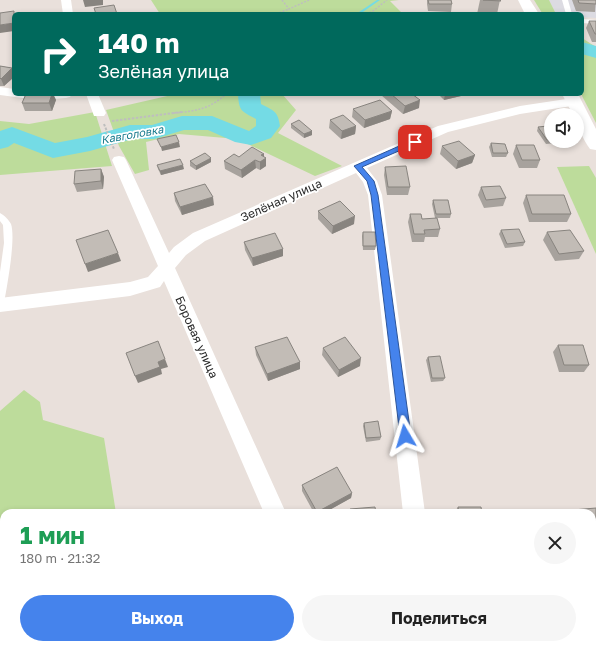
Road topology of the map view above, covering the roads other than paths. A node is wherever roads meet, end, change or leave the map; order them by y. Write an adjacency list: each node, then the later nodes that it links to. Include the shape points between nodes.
1 (66, 0): 4 (street)
2 (524, 0): 5 (main road)
3 (565, 0): 6 (lane)
4 (68, 12)
5 (531, 12)
6 (568, 12)
7 (584, 21): 8 (lane)
8 (596, 22)
9 (0, 91): 10 (street)
10 (12, 93)
11 (93, 96): 13 (street)
12 (571, 98): 14 (main road); 16 (street, Зелёная улица, via 443,129)
13 (100, 113)
14 (596, 145)
15 (119, 160): 18 (street, Боровая улица)
16 (358, 166): 18 (street, Зелёная улица, via 199,237 180,252); 21 (street, via 370,181 375,195)
17 (0, 216): 19 (lane, via 7,225 8,243)
18 (167, 269): 19 (street, Зелёная улица, via 154,282 130,289); 20 (street, Боровая улица)
19 (0, 304)
20 (272, 509)
21 (414, 509)

